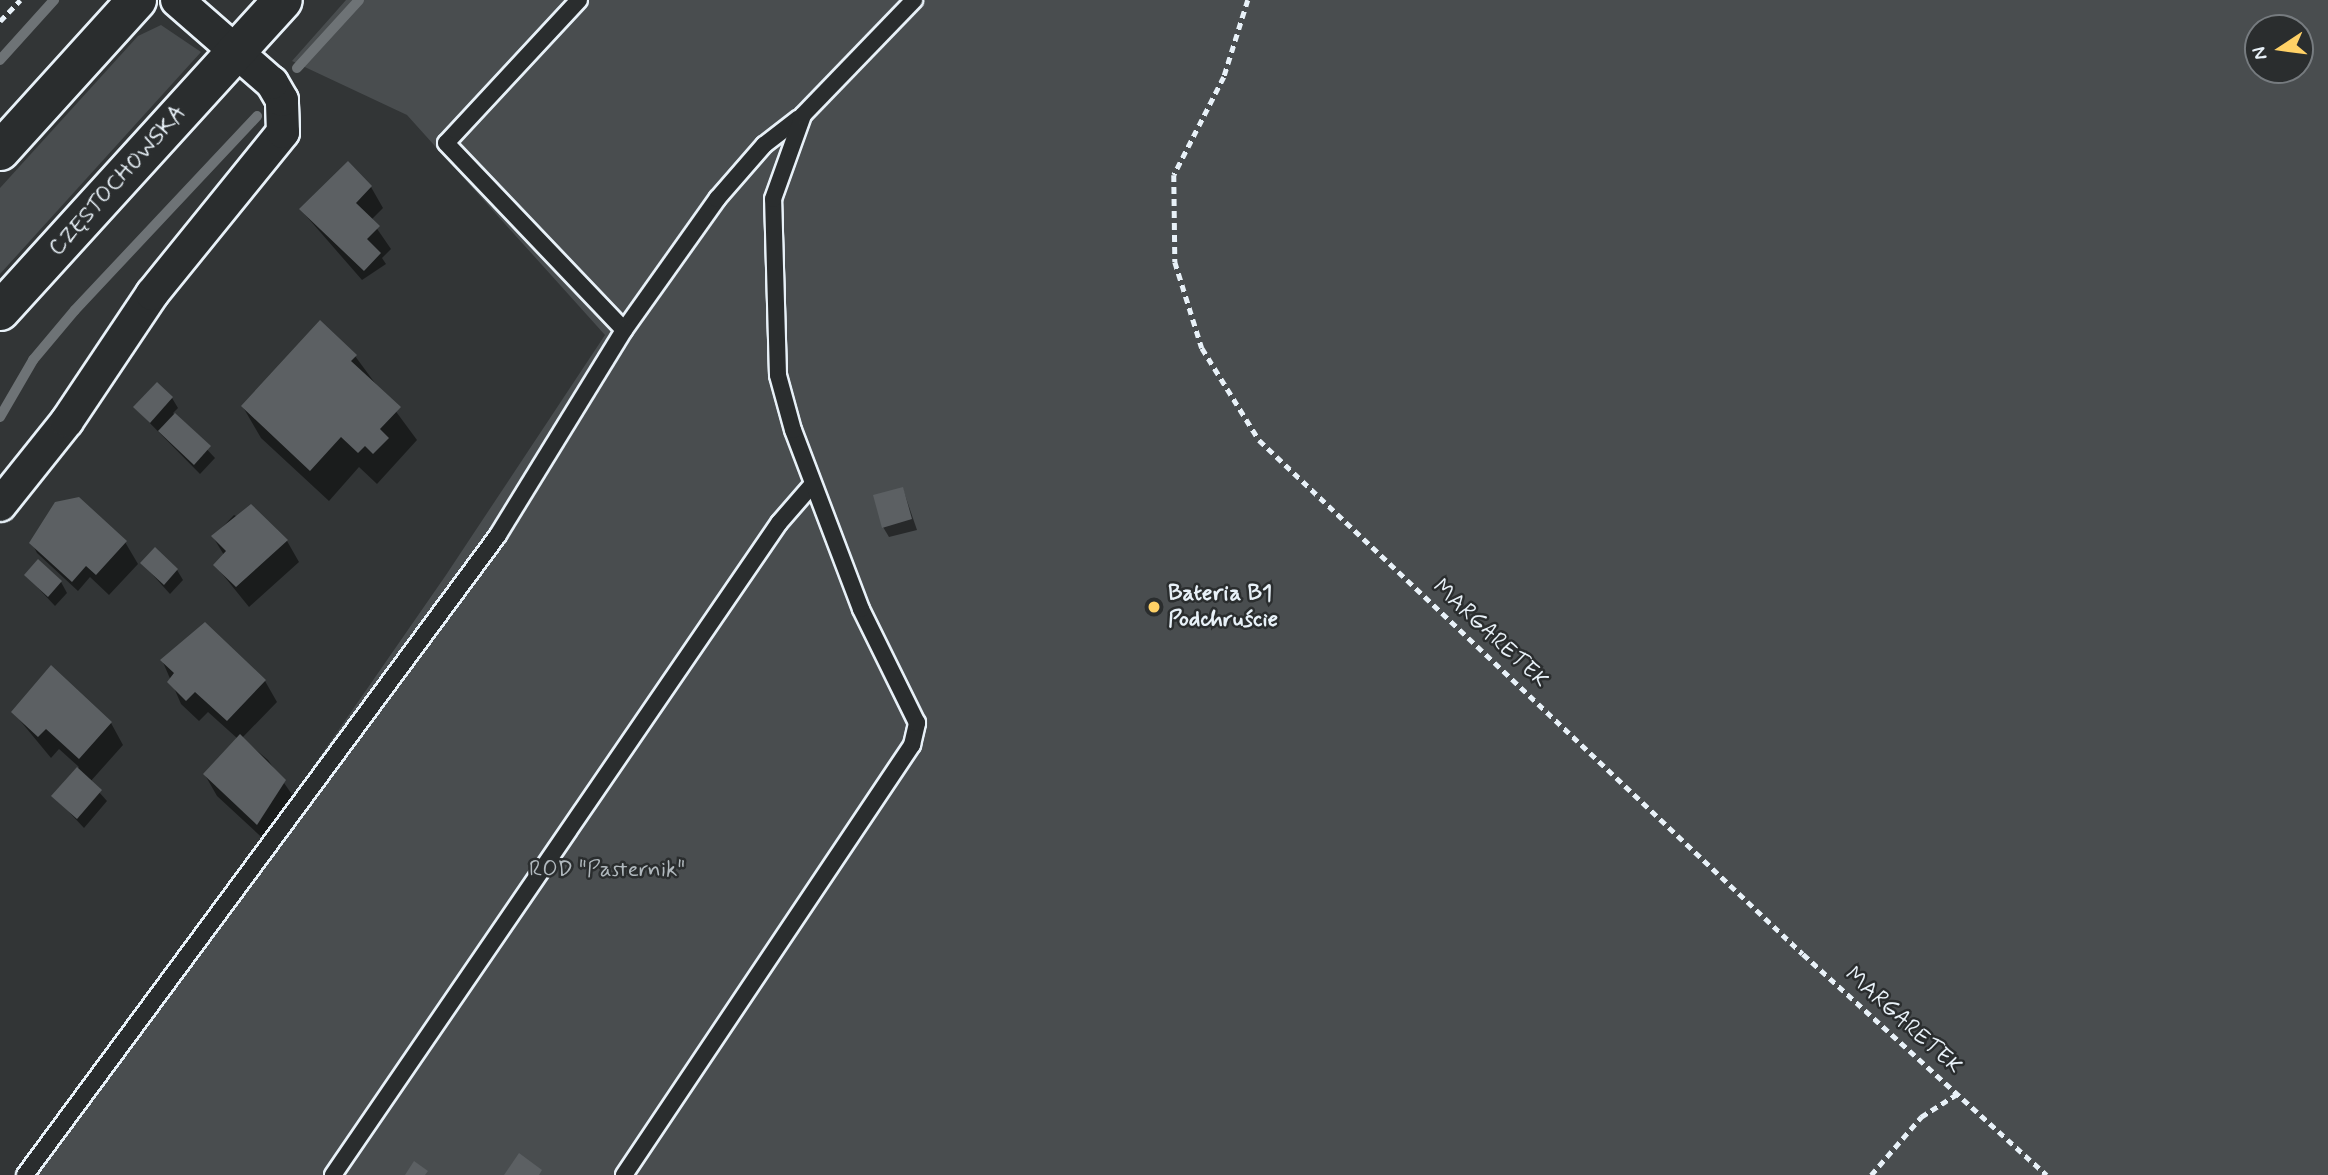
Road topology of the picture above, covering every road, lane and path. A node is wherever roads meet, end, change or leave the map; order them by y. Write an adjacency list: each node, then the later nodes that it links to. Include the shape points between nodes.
1 (20, 0): 8 (path)
2 (137, 0): 11 (main road)
3 (177, 0): 9 (street)
4 (283, 0): 9 (main road, CZĘSTOCHOWSKA)
5 (579, 0): 13 (lane, via 446,143)
6 (914, 0): 10 (lane)
7 (1248, 0): 16 (path, MARGARETEK, via 1224,77 1174,175 1175,262 1202,348 1259,440)
8 (0, 21)
9 (237, 51): 12 (main road, CZĘSTOCHOWSKA); 15 (street, via 272,83 282,100 283,132 160,283)
10 (803, 115): 13 (lane, via 764,145 717,199); 14 (lane, via 772,199 778,375)
11 (0, 151)
12 (0, 311)
13 (624, 330): 17 (lane, via 498,536)
14 (812, 485): 18 (lane, via 779,523); 19 (lane, via 861,609 917,723 912,745)
15 (0, 505)
16 (1957, 1094): 20 (path, via 1921,1117); 21 (path, MARGARETEK)
17 (25, 1175)
18 (333, 1175)
19 (624, 1175)
20 (1871, 1175)
21 (2047, 1175)

